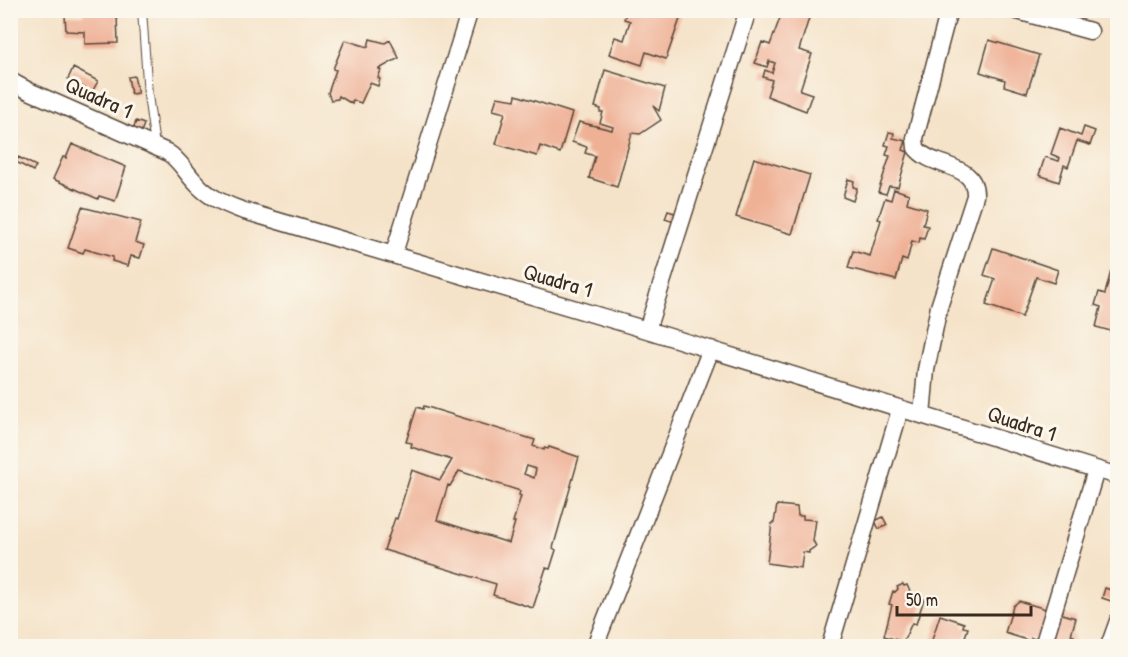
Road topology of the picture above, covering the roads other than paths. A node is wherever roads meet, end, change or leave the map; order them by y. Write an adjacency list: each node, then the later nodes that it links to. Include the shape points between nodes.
1 (142, 10): 8 (lane)
2 (470, 10): 9 (street)
3 (748, 10): 10 (street)
4 (949, 10): 13 (street, via 915,138 916,148 968,175 975,196 939,307 926,370)
5 (1014, 10): 6 (street)
6 (1090, 31)
7 (10, 79): 8 (street, Quadra 1)
8 (155, 147): 9 (street, Quadra 1, via 173,156 198,186 223,202)
9 (394, 254): 10 (street, Quadra 1)
10 (647, 330): 11 (street, Quadra 1)
11 (711, 350): 12 (street, Quadra 1); 17 (street)
12 (900, 410): 13 (street, Quadra 1); 18 (street)
13 (922, 415): 14 (street, Quadra 1)
14 (1096, 470): 15 (street, Quadra 1); 19 (street)
15 (1118, 477)
16 (1118, 621): 20 (street)
17 (595, 646)
18 (830, 646)
19 (1043, 646)
20 (1109, 646)

